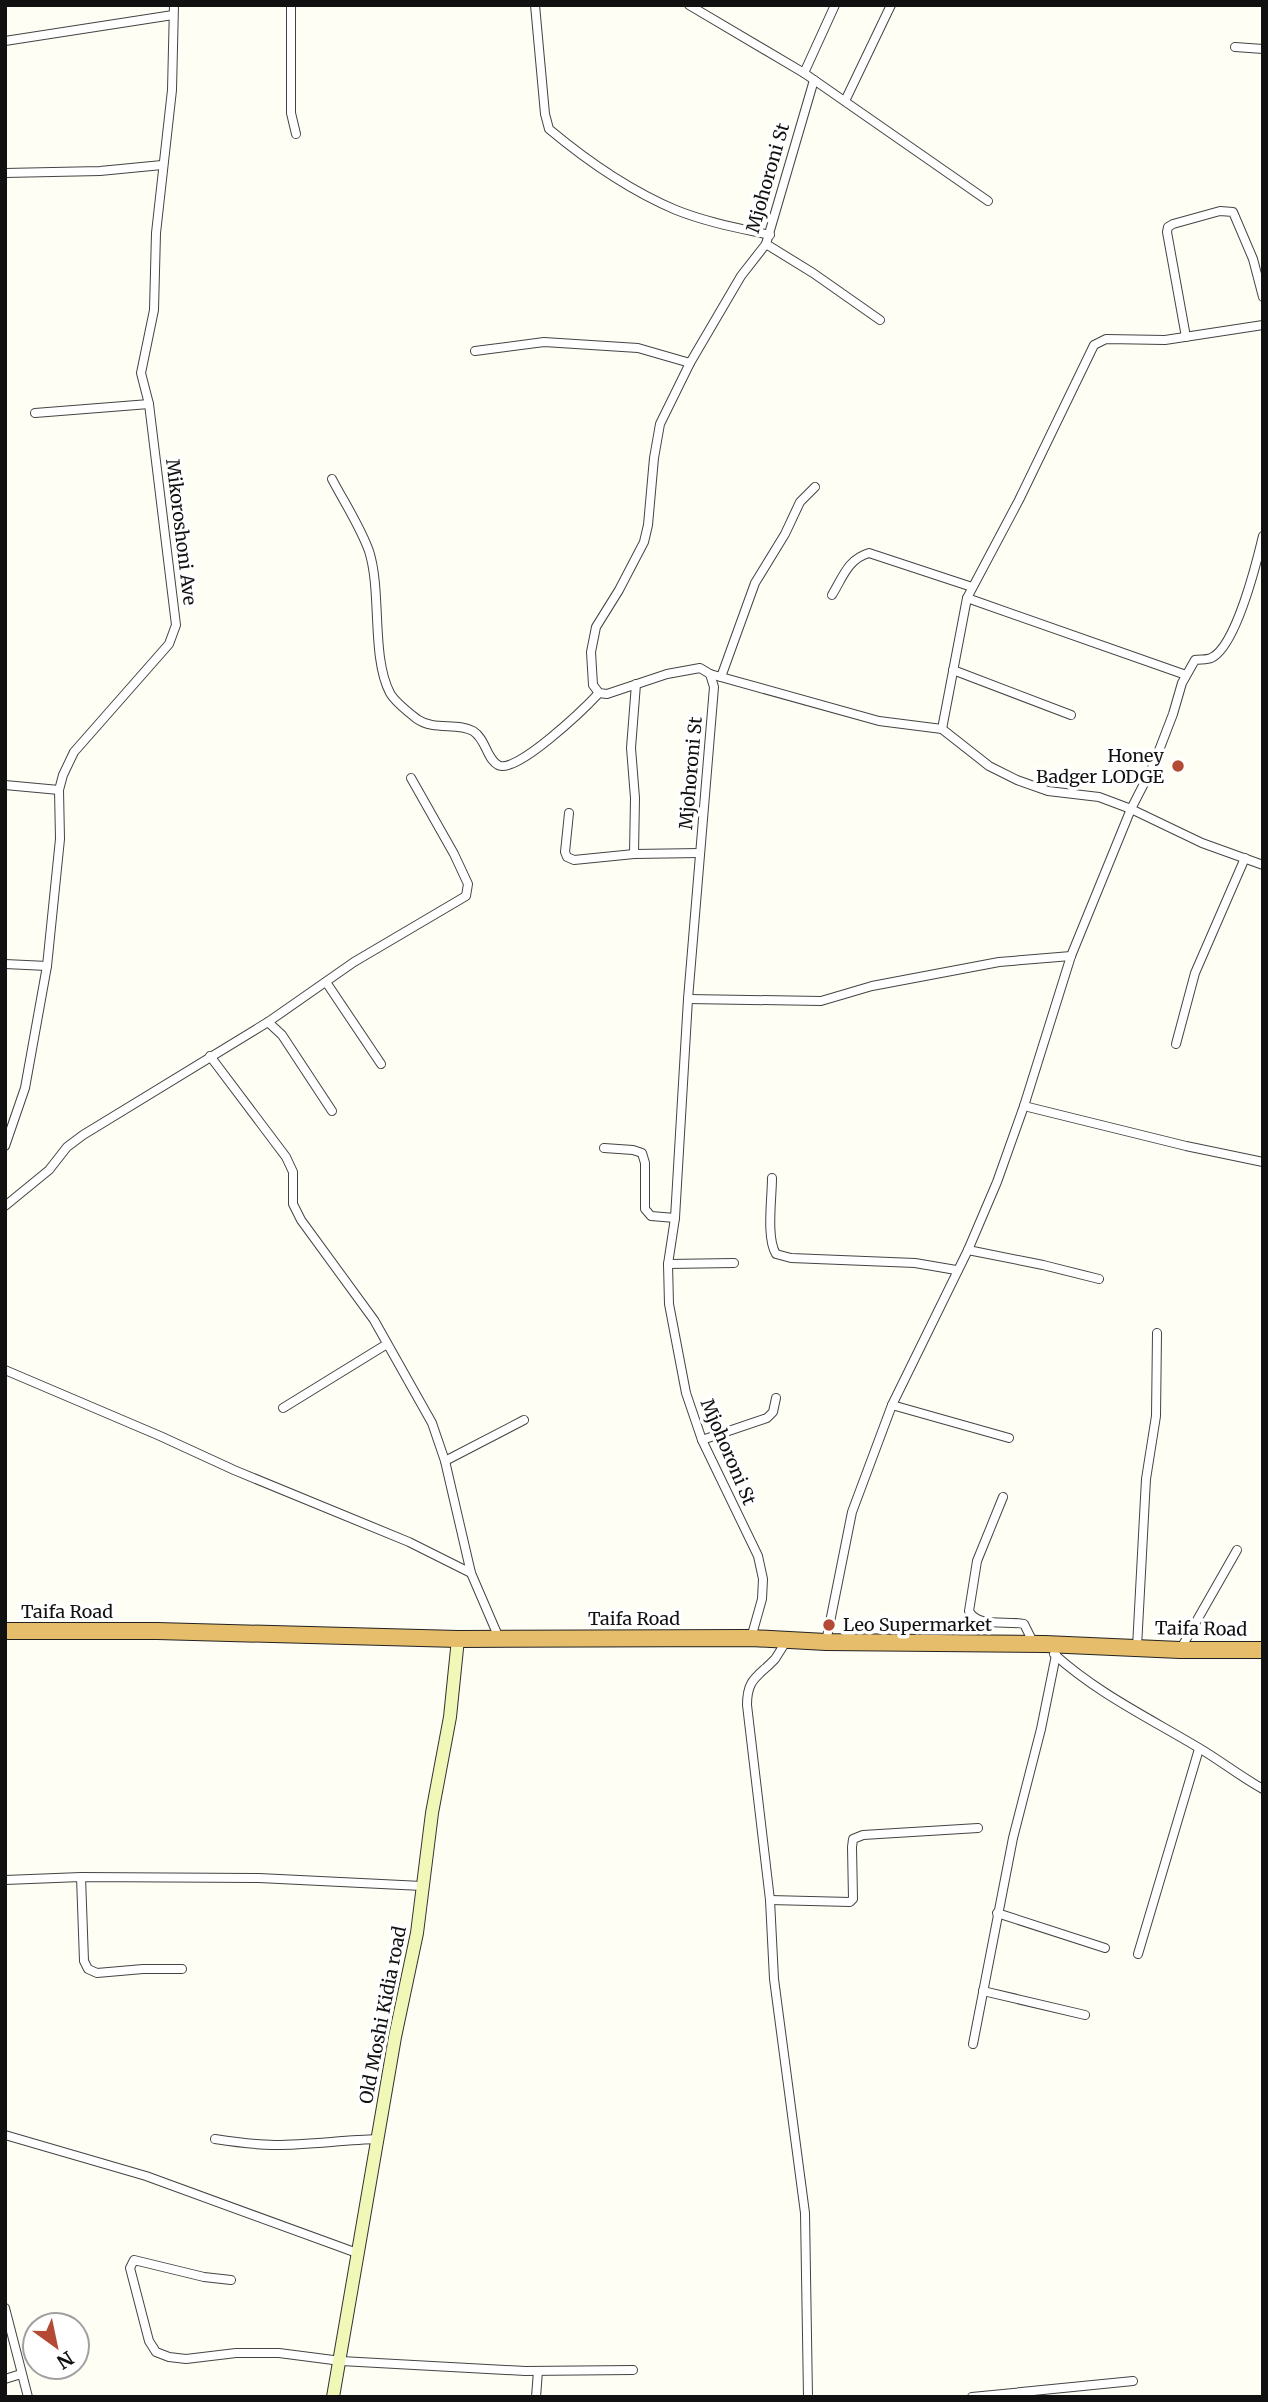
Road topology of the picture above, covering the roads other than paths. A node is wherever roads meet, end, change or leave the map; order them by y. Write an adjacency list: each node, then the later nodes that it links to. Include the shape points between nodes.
1 (174, 5): 7 (street, Mikoroshoni Ave)
2 (291, 5): 14 (street, via 291,113)
3 (535, 5): 18 (street, via 549,128 617,178 675,209)
4 (689, 5): 11 (street)
5 (835, 5): 11 (street)
6 (891, 5): 13 (street)
7 (173, 15): 8 (street); 15 (street, Mikoroshoni Ave, via 172,90)
8 (5, 41)
9 (1234, 47): 10 (street)
10 (1263, 49)
11 (803, 73): 12 (street)
12 (814, 80): 13 (street); 18 (street, Mjohoroni St)
13 (845, 101): 17 (street)
14 (296, 134)
15 (162, 165): 16 (street); 26 (street, Mikoroshoni Ave, via 154,310 141,373)
16 (5, 173)
17 (988, 201)
18 (770, 235): 19 (street, Mjohoroni St)
19 (766, 244): 21 (street); 25 (street, Mjohoroni St, via 741,276)
20 (1263, 297): 23 (street, via 1233,212 1220,211 1173,224 1167,232)
21 (880, 320)
22 (1263, 325): 23 (street)
23 (1186, 337): 31 (street, via 1106,339 1094,345)
24 (475, 351): 25 (street, via 544,342 638,348)
25 (690, 363): 39 (street, Mjohoroni St, via 660,424 644,542 596,627 590,652 593,685)
26 (149, 404): 27 (street); 44 (street, Mikoroshoni Ave, via 175,608 174,634 74,752)
27 (35, 413)
28 (332, 480): 39 (street, via 369,551 387,686 391,696 419,720 476,733 502,768 555,735)
29 (815, 487): 37 (street, via 800,502 755,583)
30 (1263, 536): 36 (street, via 1244,603 1225,641 1210,659 1195,660)
31 (972, 587): 32 (street, via 869,553 849,565); 33 (street)
32 (832, 595)
33 (967, 598): 34 (street); 36 (street)
34 (953, 670): 40 (street); 41 (street)
35 (710, 674): 37 (street); 38 (street, via 700,668); 47 (street, Mjohoroni St, via 714,688)
36 (1186, 675): 45 (street, via 1153,766)
37 (721, 677): 41 (street, via 879,721)
38 (636, 684): 39 (street); 48 (street, via 631,748)
39 (599, 694)
40 (1071, 715)
41 (942, 729): 45 (street, via 989,766 1017,780 1048,791 1099,797)
42 (411, 778): 54 (street, via 468,884 466,896)
43 (5, 786): 44 (street)
44 (59, 790): 53 (street, Mikoroshoni Ave, via 60,839)
45 (1131, 809): 49 (street); 51 (street)
46 (569, 813): 48 (street, via 567,858)
47 (700, 853): 48 (street); 55 (street, Mjohoroni St)
48 (634, 854)
49 (1245, 858): 50 (street); 57 (street, via 1195,973)
50 (1263, 864)
51 (1071, 956): 55 (street, via 999,962 872,985 821,1000); 60 (street)
52 (5, 964): 53 (street)
53 (47, 966): 62 (street, Mikoroshoni Ave, via 25,1088)
54 (326, 982): 56 (street); 59 (street)
55 (688, 999): 67 (street, Mjohoroni St)
56 (268, 1022): 58 (street); 61 (street, via 282,1035)
57 (1176, 1044)
58 (210, 1056): 66 (street, via 67,1147 49,1170); 74 (street, via 286,1157 293,1172 293,1204 301,1220)
59 (381, 1064)
60 (1024, 1106): 64 (street); 68 (street)
61 (332, 1111)
62 (5, 1146)
63 (604, 1148): 67 (street, via 642,1153 645,1209 651,1216)
64 (1263, 1162)
65 (772, 1178): 71 (street, via 771,1230 776,1254)
66 (5, 1206)
67 (675, 1218): 70 (street, Mjohoroni St)
68 (968, 1250): 71 (street); 72 (street)
69 (734, 1263): 70 (street)
70 (668, 1264): 81 (street, Mjohoroni St, via 675,1344)
71 (956, 1270): 77 (street)
72 (1099, 1279)
73 (1157, 1333): 93 (street, via 1156,1416 1146,1479)
74 (387, 1343): 78 (street); 82 (street, via 432,1423)
75 (5, 1370): 85 (street, via 409,1542)
76 (776, 1398): 81 (street, via 773,1412 766,1418)
77 (892, 1405): 80 (street); 91 (street, via 852,1512)
78 (283, 1408)
79 (524, 1420): 82 (street)
80 (1009, 1438)
81 (702, 1440): 88 (street, Mjohoroni St, via 758,1556 762,1599)
82 (445, 1461): 85 (street)
83 (1003, 1497): 92 (street, via 977,1561 969,1611 980,1621 1024,1624)
84 (1237, 1550): 94 (street)
85 (471, 1573): 87 (street)
86 (5, 1631): 89 (highway, Taifa Road)
87 (499, 1638): 88 (highway, Taifa Road); 89 (highway, Taifa Road)
88 (751, 1638): 90 (highway, Taifa Road)
89 (458, 1639): 101 (street, Old Moshi Kidia road)
90 (787, 1640): 91 (highway, Taifa Road); 102 (street, via 747,1690)
91 (826, 1642): 92 (highway, Taifa Road)
92 (1045, 1647): 93 (highway, Taifa Road); 96 (street, via 1089,1683); 103 (street, via 1041,1729)
93 (1138, 1647): 94 (highway, Taifa Road)
94 (1180, 1650): 95 (highway, Taifa Road)
95 (1263, 1650)
96 (1199, 1749): 97 (street); 105 (street)
97 (1263, 1789)
98 (978, 1828): 102 (street, via 863,1835 853,1839 850,1902)
99 (81, 1877): 100 (street); 101 (street, via 258,1878); 106 (street, via 88,1969 97,1973)
100 (5, 1880)
101 (422, 1886): 112 (street, Old Moshi Kidia road)
102 (769, 1900): 124 (street, via 774,1979 805,2213)
103 (997, 1913): 104 (street); 107 (street)
104 (1105, 1948)
105 (1138, 1954)
106 (182, 1969)
107 (984, 1991): 108 (street); 109 (street)
108 (1085, 2015)
109 (973, 2043)
110 (5, 2135): 113 (street, via 146,2176)
111 (215, 2138): 112 (street, via 272,2145)
112 (378, 2140): 113 (street, Old Moshi Kidia road)
113 (357, 2253): 116 (street, Old Moshi Kidia road)
114 (231, 2280): 116 (street, via 134,2260 130,2268 156,2352 186,2359 279,2353)
115 (5, 2308): 119 (street)
116 (341, 2361): 118 (street); 122 (street, Old Moshi Kidia road)
117 (633, 2370): 118 (street)
118 (538, 2371): 123 (street)
119 (21, 2374): 120 (street)
120 (5, 2379)
121 (1133, 2381): 125 (street)
122 (333, 2397)
123 (536, 2397)
124 (808, 2397)
125 (972, 2397)

